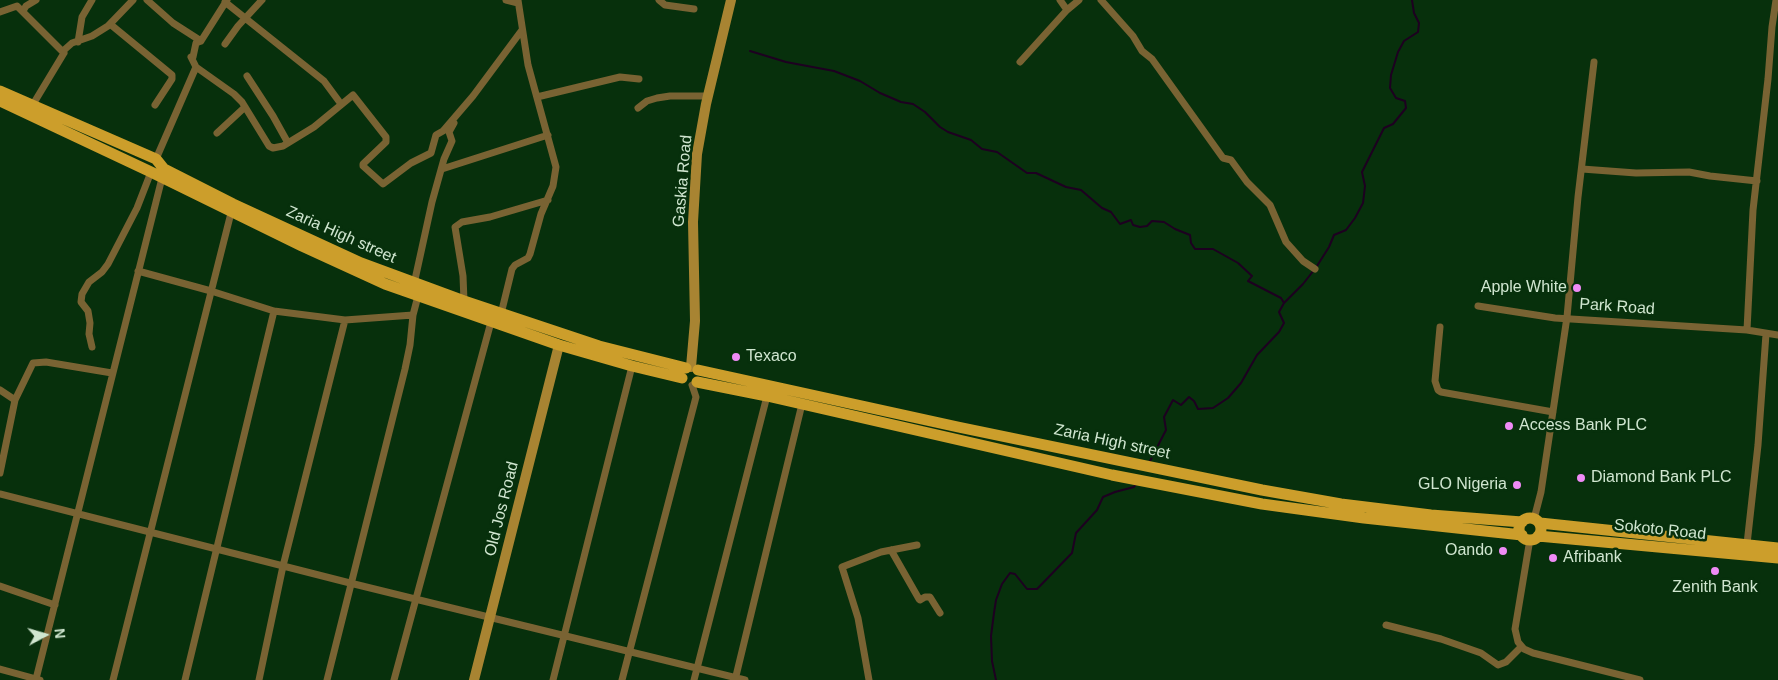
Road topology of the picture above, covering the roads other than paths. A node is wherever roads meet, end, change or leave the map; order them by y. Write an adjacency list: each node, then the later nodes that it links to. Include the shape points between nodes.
1 (36, 0): 17 (street)
2 (92, 0): 22 (street, via 82,16)
3 (133, 0): 20 (street)
4 (147, 0): 23 (street)
5 (262, 0): 19 (street)
6 (506, 0): 14 (street)
7 (659, 0): 15 (street, via 666,5)
8 (731, 0): 32 (main road, Gaskia Road)
9 (1060, 0): 16 (street)
10 (1079, 0): 16 (street)
11 (1101, 0): 51 (street, via 1152,59 1223,158 1231,160 1270,205 1286,242 1302,261)
12 (1776, 0): 48 (street)
13 (226, 1): 19 (street); 23 (street)
14 (518, 2): 21 (street)
15 (694, 9)
16 (1067, 10): 26 (street)
17 (23, 11): 18 (street, via 13,6); 25 (street)
18 (0, 12)
19 (246, 19): 24 (street); 35 (street, via 324,81)
20 (110, 24): 22 (street); 36 (street, via 172,75)
21 (522, 30): 33 (street); 39 (street)
22 (78, 42): 25 (street, via 72,43)
23 (201, 42): 28 (street, via 196,43 191,57)
24 (225, 44)
25 (64, 53): 37 (street)
26 (1020, 62)
27 (1594, 62): 46 (street)
28 (196, 66): 38 (street, via 234,94); 44 (street)
29 (247, 76): 43 (street)
30 (639, 79): 33 (street, via 620,77)
31 (0, 91): 37 (main road, Zaria High street)
32 (708, 96): 40 (street, via 657,98); 72 (main road, Gaskia Road, via 695,183 695,321)
33 (537, 98): 42 (street)
34 (0, 101): 47 (main road, Zaria High street)
35 (341, 104): 39 (street, via 353,95 386,137 386,142 363,164 383,184 431,153 436,135); 43 (street, via 314,127)
36 (155, 105)
37 (32, 106): 44 (main road, Zaria High street)
38 (245, 107): 41 (street); 43 (street, via 269,146 276,148)
39 (464, 107): 45 (street, via 449,132 452,141)
40 (638, 108)
41 (217, 133)
42 (548, 135): 45 (street); 49 (street, via 556,167)
43 (288, 143)
44 (156, 159): 50 (main road, Zaria High street, via 164,169)
45 (442, 169): 53 (street)
46 (1582, 169): 48 (street, via 1636,174 1689,172); 61 (street)
47 (156, 175): 50 (main road, Zaria High street); 52 (street); 69 (street, via 105,269 89,282 82,294 81,302 88,311)
48 (1757, 181): 65 (street)
49 (548, 200): 56 (street, via 462,222 455,227); 59 (street, via 528,258 512,269)
50 (233, 208): 53 (main road, Zaria High street); 54 (street); 55 (main road, Zaria High street, via 355,271)
51 (1315, 269)
52 (138, 271): 54 (street); 71 (street)
53 (414, 284): 56 (main road, Zaria High street)
54 (211, 291): 58 (street); 84 (street)
55 (418, 296): 60 (street); 63 (main road, Zaria High street)
56 (464, 301): 59 (main road, Zaria High street)
57 (1478, 306): 61 (street)
58 (274, 311): 62 (street); 89 (street)
59 (501, 314): 72 (main road, Zaria High street)
60 (413, 315): 62 (street); 93 (street, via 405,369)
61 (1567, 317): 65 (street, Park Road); 77 (street, Park Road)
62 (345, 320): 92 (street)
63 (491, 322): 68 (main road, Zaria High street); 95 (street)
64 (1440, 327): 77 (street, via 1435,380 1438,390)
65 (1747, 330): 66 (street, Park Road)
66 (1766, 334): 67 (street, Park Road); 87 (street)
67 (1778, 335)
68 (559, 345): 70 (main road, Zaria High street); 98 (main road, Old Jos Road)
69 (92, 347)
70 (632, 366): 72 (main road, Zaria High street); 100 (street)
71 (112, 372): 75 (street, via 33,362); 81 (street)
72 (691, 375): 74 (main road, Zaria High street); 83 (main road, Zaria High street, via 1341,504); 102 (street, via 696,397)
73 (0, 390): 75 (street)
74 (767, 396): 76 (main road, Zaria High street); 103 (street)
75 (15, 400): 78 (street)
76 (802, 404): 79 (main road, Zaria High street); 106 (street)
77 (1553, 412): 82 (street, Park Road)
78 (0, 473)
79 (1176, 488): 85 (main road, Sokoto Road, via 1262,504)
80 (0, 494): 81 (street)
81 (77, 513): 84 (street); 96 (street)
82 (1537, 521): 83 (main road, via 1528,518); 85 (main road, via 1541,530); 87 (main road, Sokoto Road)
83 (1522, 522): 85 (main road, via 1520,528)
84 (150, 532): 89 (street); 107 (street)
85 (1530, 537): 91 (main road, Sokoto Road); 101 (street, via 1515,629)
86 (917, 544): 90 (street)
87 (1746, 544): 88 (main road, Sokoto Road)
88 (1778, 548)
89 (216, 549): 92 (street); 108 (street)
90 (891, 550): 97 (street, via 919,599 930,597); 117 (street, via 842,567 858,618)
91 (1778, 558)
92 (284, 566): 93 (street); 109 (street)
93 (350, 583): 95 (street); 110 (street)
94 (0, 586): 96 (street)
95 (415, 599): 98 (street); 111 (street)
96 (55, 604): 105 (street)
97 (940, 613)
98 (490, 617): 100 (street); 112 (main road, Old Jos Road)
99 (1386, 625): 101 (street, via 1481,653 1498,665 1506,662)
100 (563, 636): 102 (street); 113 (street)
101 (1521, 646): 118 (street, via 1533,653)
102 (629, 651): 103 (street); 114 (street)
103 (696, 668): 106 (street); 115 (street)
104 (0, 669): 105 (street)
105 (38, 679)
106 (736, 679): 116 (street)
107 (113, 680)
108 (186, 680)
109 (258, 680)
110 (327, 680)
111 (394, 680)
112 (474, 680)
113 (553, 680)
114 (622, 680)
115 (694, 680)
116 (745, 680)
117 (869, 680)
118 (1640, 680)

